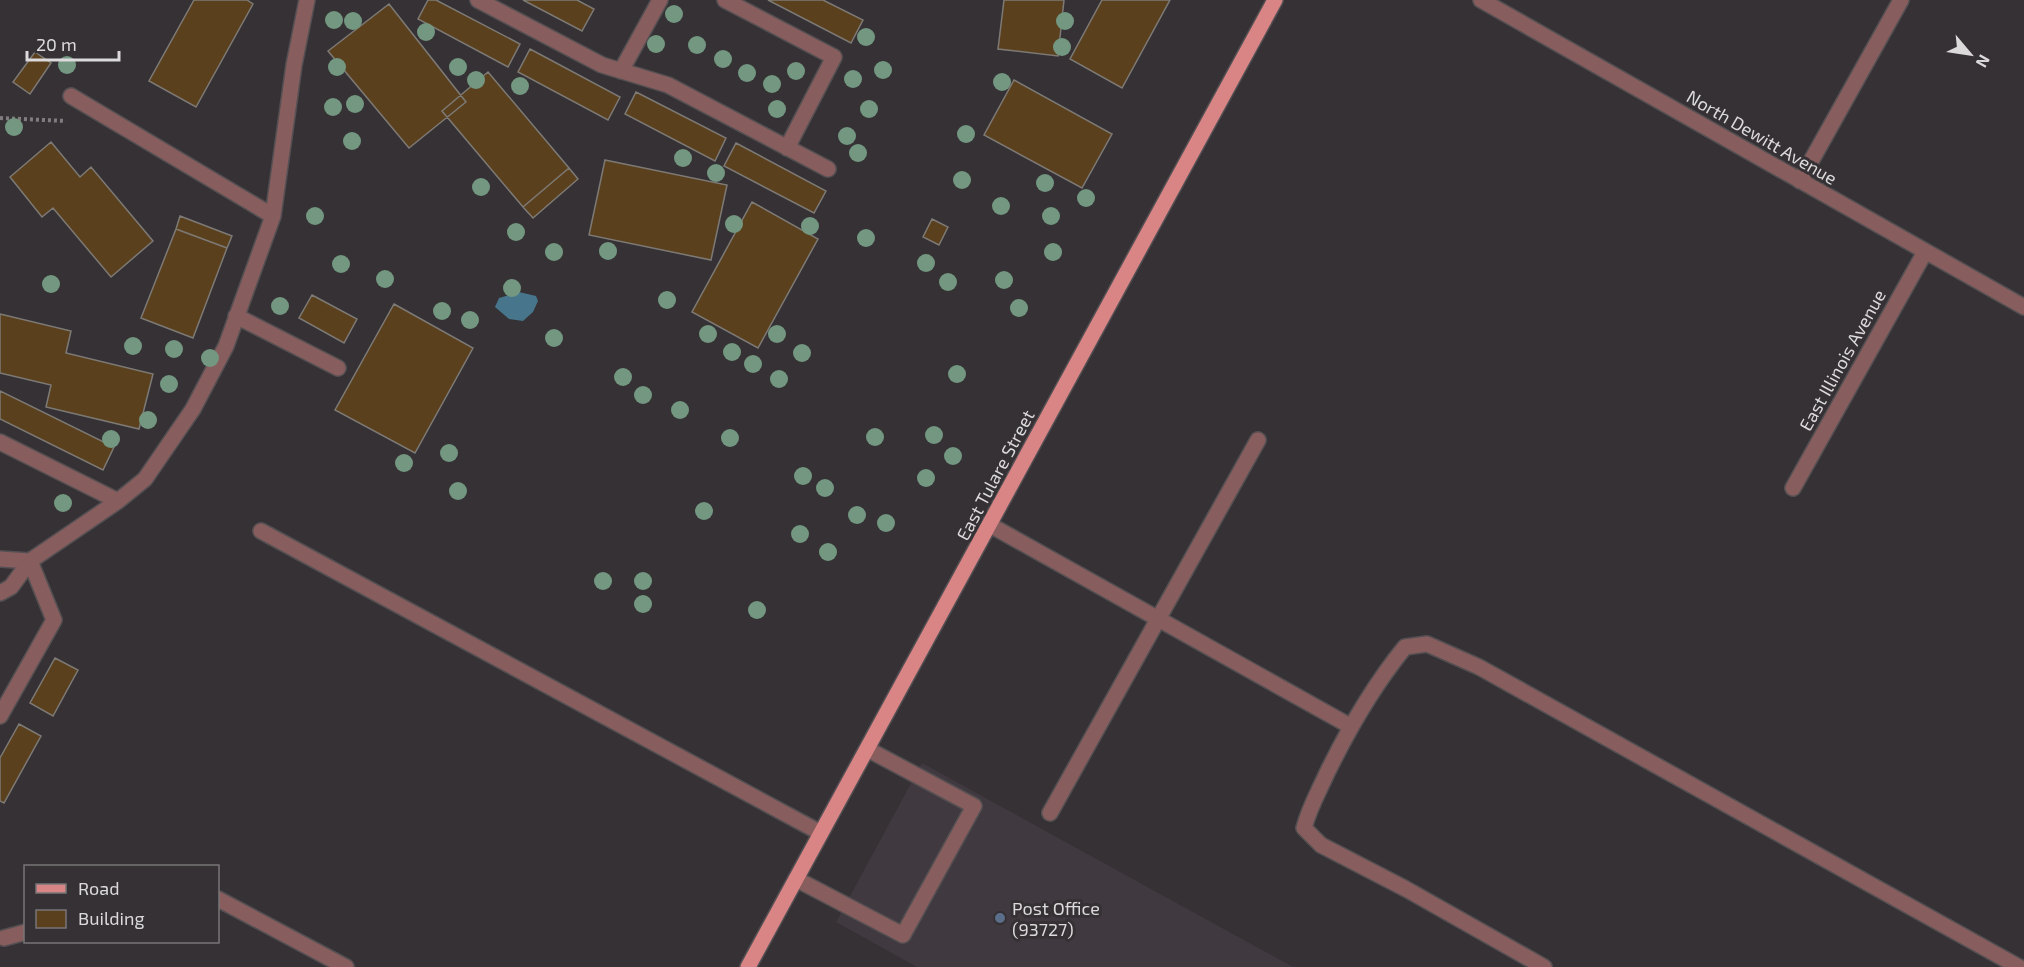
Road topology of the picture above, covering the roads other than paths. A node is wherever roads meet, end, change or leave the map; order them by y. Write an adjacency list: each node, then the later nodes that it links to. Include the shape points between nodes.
1 (307, 0): 13 (street)
2 (478, 0): 8 (street, via 602,65)
3 (660, 0): 8 (street)
4 (725, 0): 10 (street, via 834,57)
5 (1275, 0): 22 (main road, East Tulare Street)
6 (1481, 0): 12 (street, North Dewitt Avenue)
7 (1901, 0): 12 (street)
8 (621, 70): 10 (street, via 668,85)
9 (71, 96): 13 (street)
10 (787, 148): 11 (street)
11 (828, 169)
12 (1800, 181): 14 (street, North Dewitt Avenue)
13 (273, 216): 16 (street)
14 (1925, 252): 15 (street, North Dewitt Avenue); 20 (street, East Illinois Avenue)
15 (2024, 307)
16 (236, 316): 17 (street); 21 (street, via 226,346 193,410 145,479)
17 (338, 368)
18 (1258, 440): 27 (street)
19 (0, 442): 21 (street)
20 (1793, 488)
21 (118, 501): 25 (street)
22 (990, 525): 27 (street); 30 (main road, East Tulare Street)
23 (261, 531): 32 (street)
24 (0, 559): 25 (street)
25 (30, 561): 26 (street, via 11,587); 28 (street, via 54,620)
26 (0, 593)
27 (1157, 620): 29 (street); 31 (street)
28 (0, 716)
29 (1350, 726): 40 (street, via 1304,828 1321,845); 41 (street, via 1405,647 1427,644 1479,668)
30 (868, 750): 32 (main road, East Tulare Street); 33 (street, via 974,806 903,935)
31 (1050, 813)
32 (821, 833): 33 (main road, East Tulare Street)
33 (796, 879): 39 (main road, East Tulare Street)
34 (219, 900): 37 (street)
35 (24, 933): 36 (street)
36 (4, 938)
37 (317, 961): 38 (street)
38 (346, 967)
39 (748, 967)
40 (1544, 967)
41 (2019, 967)

